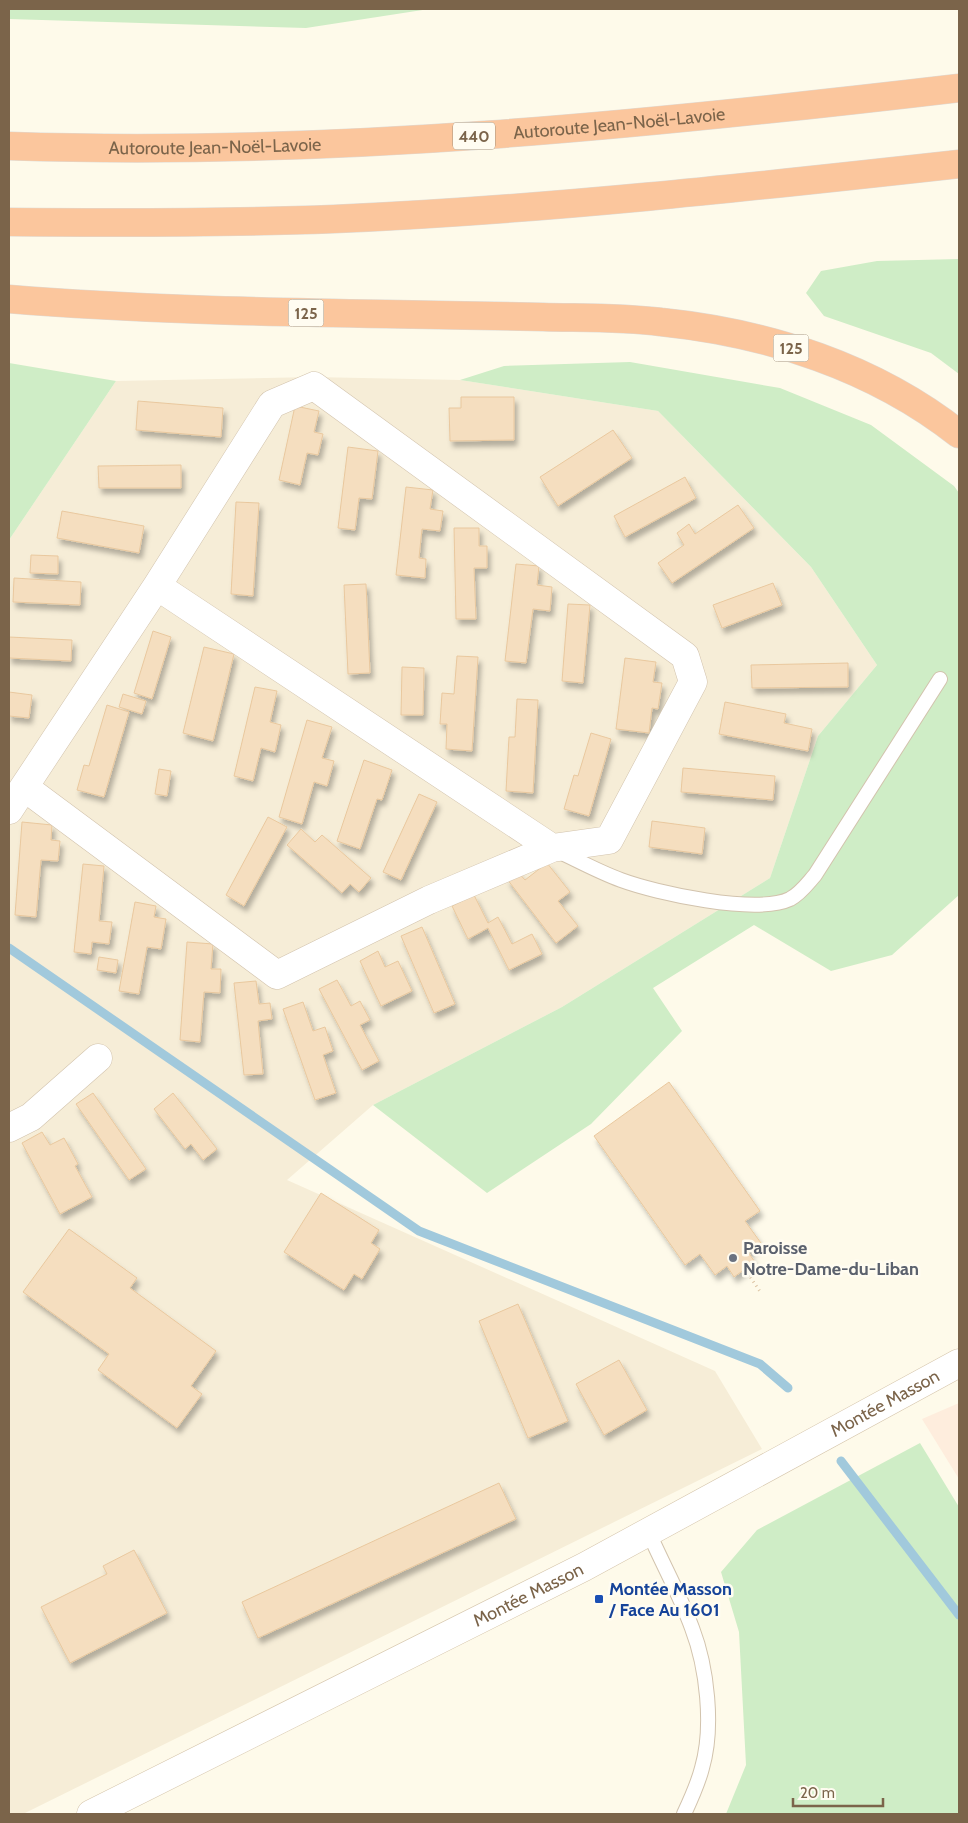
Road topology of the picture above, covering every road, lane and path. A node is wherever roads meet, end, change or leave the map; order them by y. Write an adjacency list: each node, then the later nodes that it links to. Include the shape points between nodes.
1 (959, 79): 3 (highway)
2 (959, 88): 3 (highway, Autoroute Jean-Noël-Lavoie / 440)
3 (917, 93): 4 (highway, Autoroute Jean-Noël-Lavoie / 440, via 509,134 268,146)
4 (9, 146)
5 (959, 164): 6 (highway, via 463,212 174,223)
6 (9, 222)
7 (9, 299): 8 (highway, 125, via 271,312 612,318 690,325 774,343 855,371 904,396)
8 (959, 434)
9 (157, 586): 11 (street); 13 (street); 13 (street, via 272,404 314,386 685,656 693,682 609,840)
10 (940, 679): 13 (lane, via 815,875 792,898 768,904 748,904 660,891 623,881)
11 (24, 787): 12 (street); 13 (street, via 277,975 429,900)
12 (9, 810)
13 (552, 848)
14 (98, 1058): 15 (street, via 31,1117)
15 (9, 1128)
16 (745, 1269): 17 (path)
17 (761, 1293)
18 (959, 1363): 19 (street, Montée Masson)
19 (649, 1533): 20 (street, Montée Masson); 21 (lane, via 692,1628 705,1678 708,1709 703,1766)
20 (91, 1814)
21 (684, 1814)

